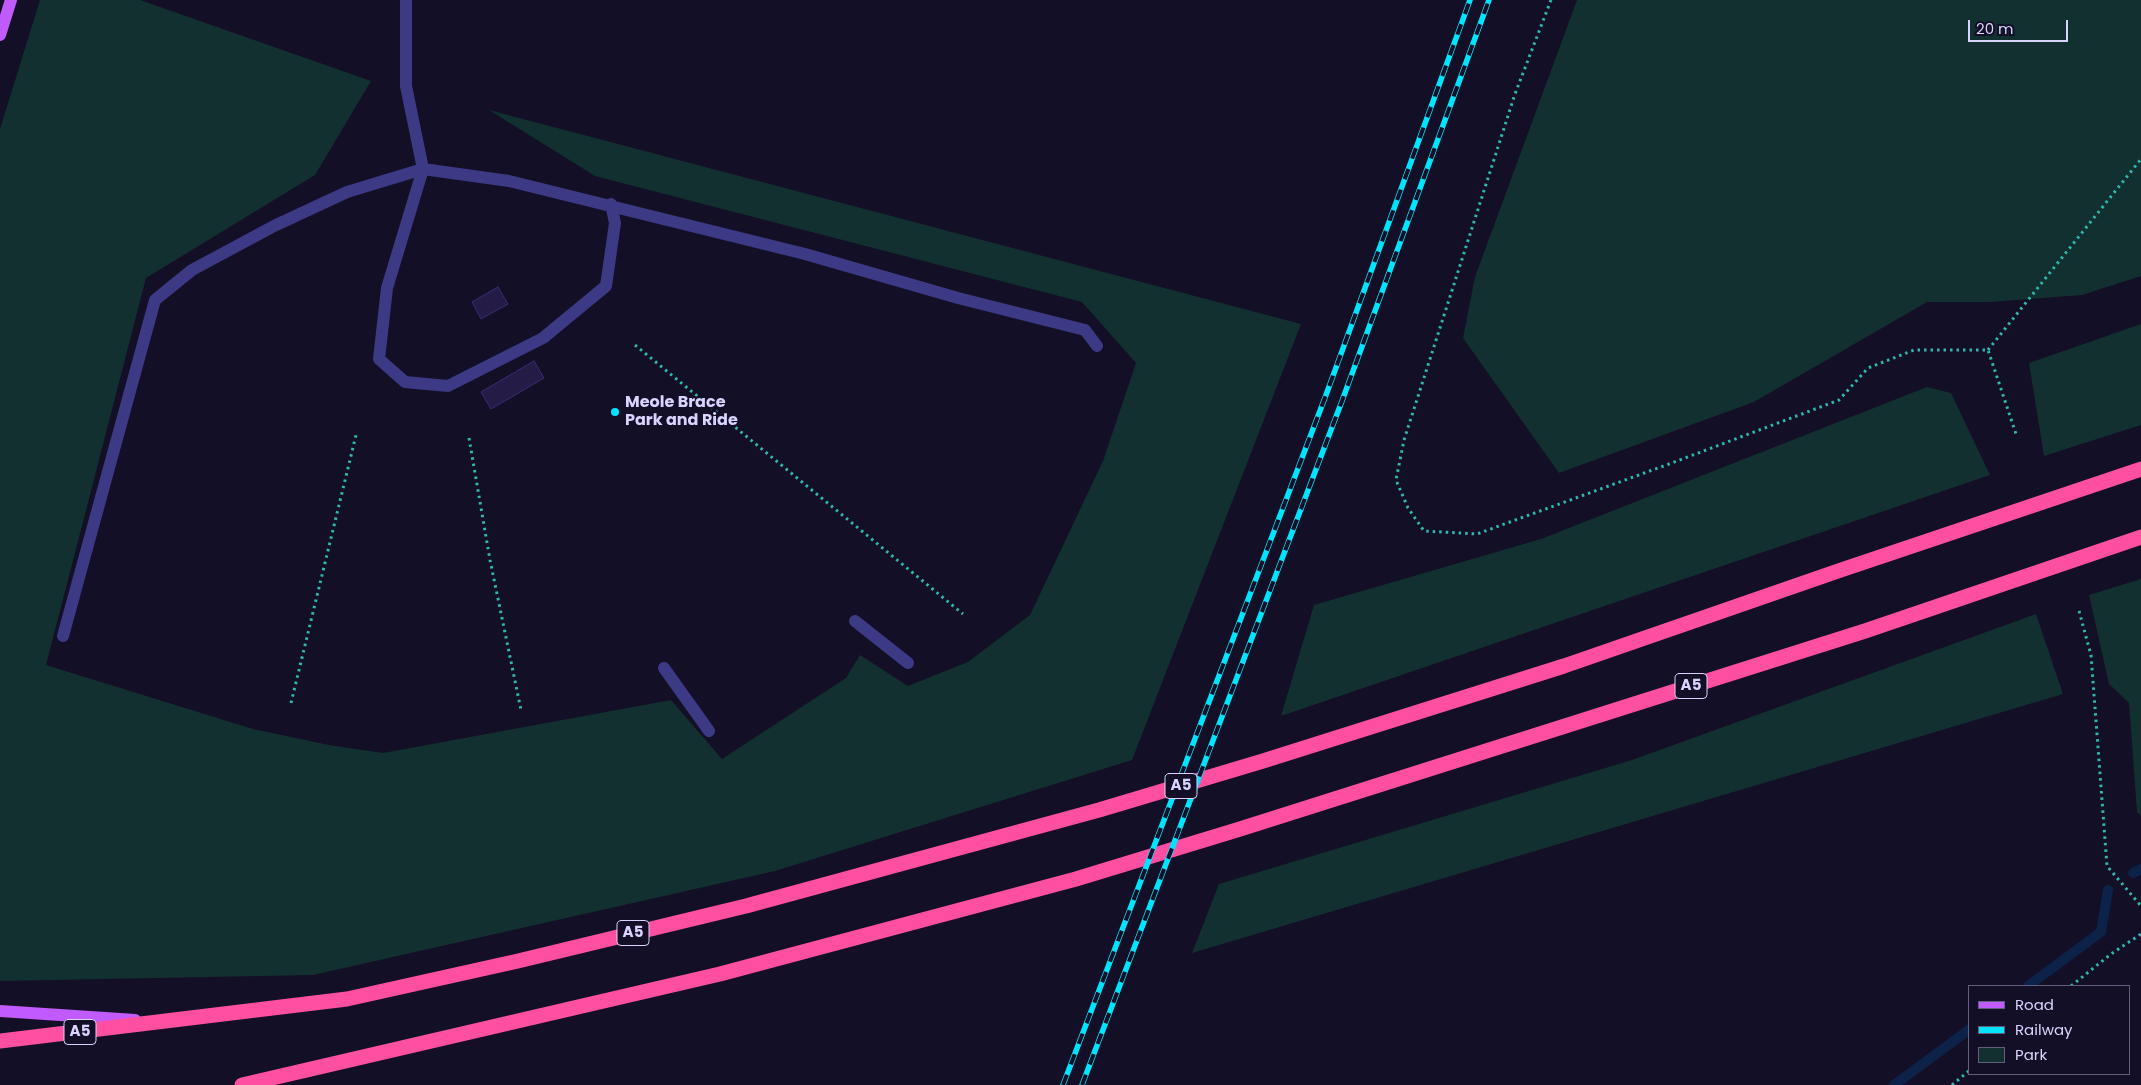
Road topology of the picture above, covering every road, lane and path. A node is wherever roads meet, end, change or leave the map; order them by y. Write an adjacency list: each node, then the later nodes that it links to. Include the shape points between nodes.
1 (11, 0): 4 (main road)
2 (406, 0): 6 (street, via 406,86)
3 (1551, 0): 10 (path, via 1515,94 1404,440 1396,480 1408,508 1424,531 1477,534 1669,464 1839,400 1868,368 1914,350)
4 (0, 35)
5 (2141, 159): 10 (path)
6 (423, 169): 7 (street, via 509,181); 7 (street, via 387,288 379,359 405,382 448,386 543,338 606,286 615,223); 19 (street, via 347,192 274,226 192,270 155,300)
7 (611, 204): 9 (street, via 1084,330)
8 (635, 345): 17 (path)
9 (1097, 346)
10 (1988, 350): 12 (path)
11 (356, 435): 22 (path)
12 (2017, 437)
13 (469, 438): 23 (path)
14 (2141, 469): 29 (highway, A5, via 1564,666 1099,810 746,906 518,961 348,999)
15 (2141, 537): 32 (highway, A5, via 1866,631 1076,879 720,974)
16 (2079, 611): 25 (path, via 2090,655 2107,866)
17 (963, 614)
18 (855, 621): 20 (street)
19 (62, 636)
20 (908, 663)
21 (664, 668): 24 (street)
22 (291, 703)
23 (521, 710)
24 (709, 731)
25 (2141, 906)
26 (2141, 934): 27 (path)
27 (2072, 985)
28 (0, 1011): 29 (main road)
29 (161, 1022): 30 (highway, A5)
30 (0, 1041)
31 (1968, 1072): 33 (path)
32 (242, 1085)
33 (1952, 1085)

